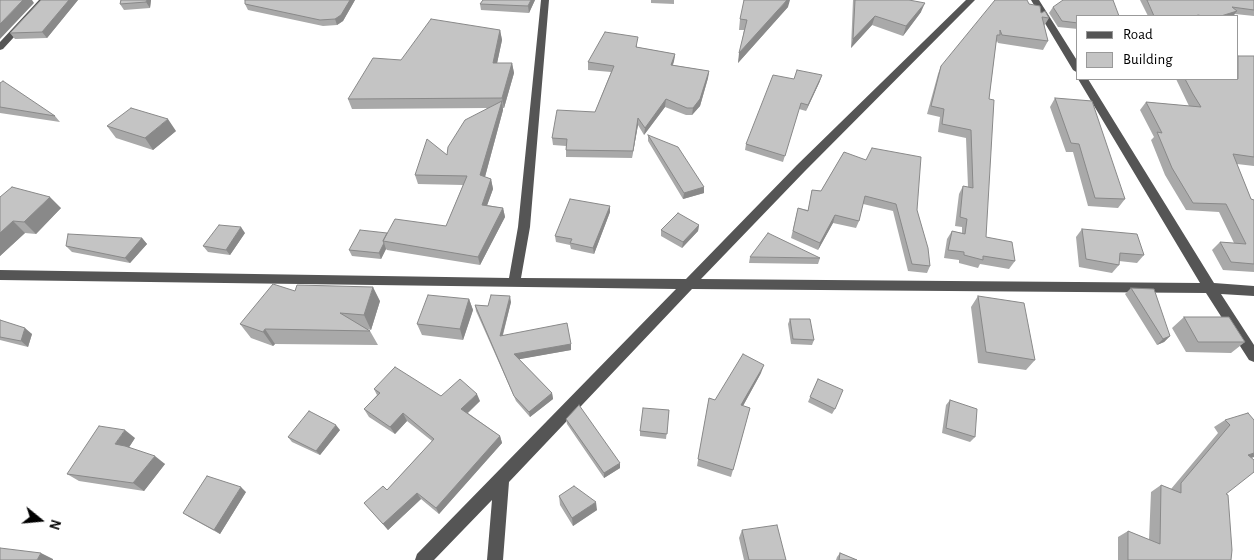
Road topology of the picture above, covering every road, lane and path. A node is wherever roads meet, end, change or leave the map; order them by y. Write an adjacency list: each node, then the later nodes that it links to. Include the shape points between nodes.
1 (44, 0): 5 (street)
2 (546, 0): 9 (street, via 524,227)
3 (971, 0): 10 (street)
4 (1035, 0): 6 (street)
5 (0, 47)
6 (1076, 67)
7 (1084, 80): 11 (street)
8 (0, 275): 9 (street)
9 (514, 283): 10 (street)
10 (688, 284): 11 (street); 14 (street)
11 (1210, 288): 12 (street); 13 (street)
12 (1254, 291)
13 (1254, 356)
14 (501, 480): 15 (street); 16 (street)
15 (423, 560)
16 (495, 560)

